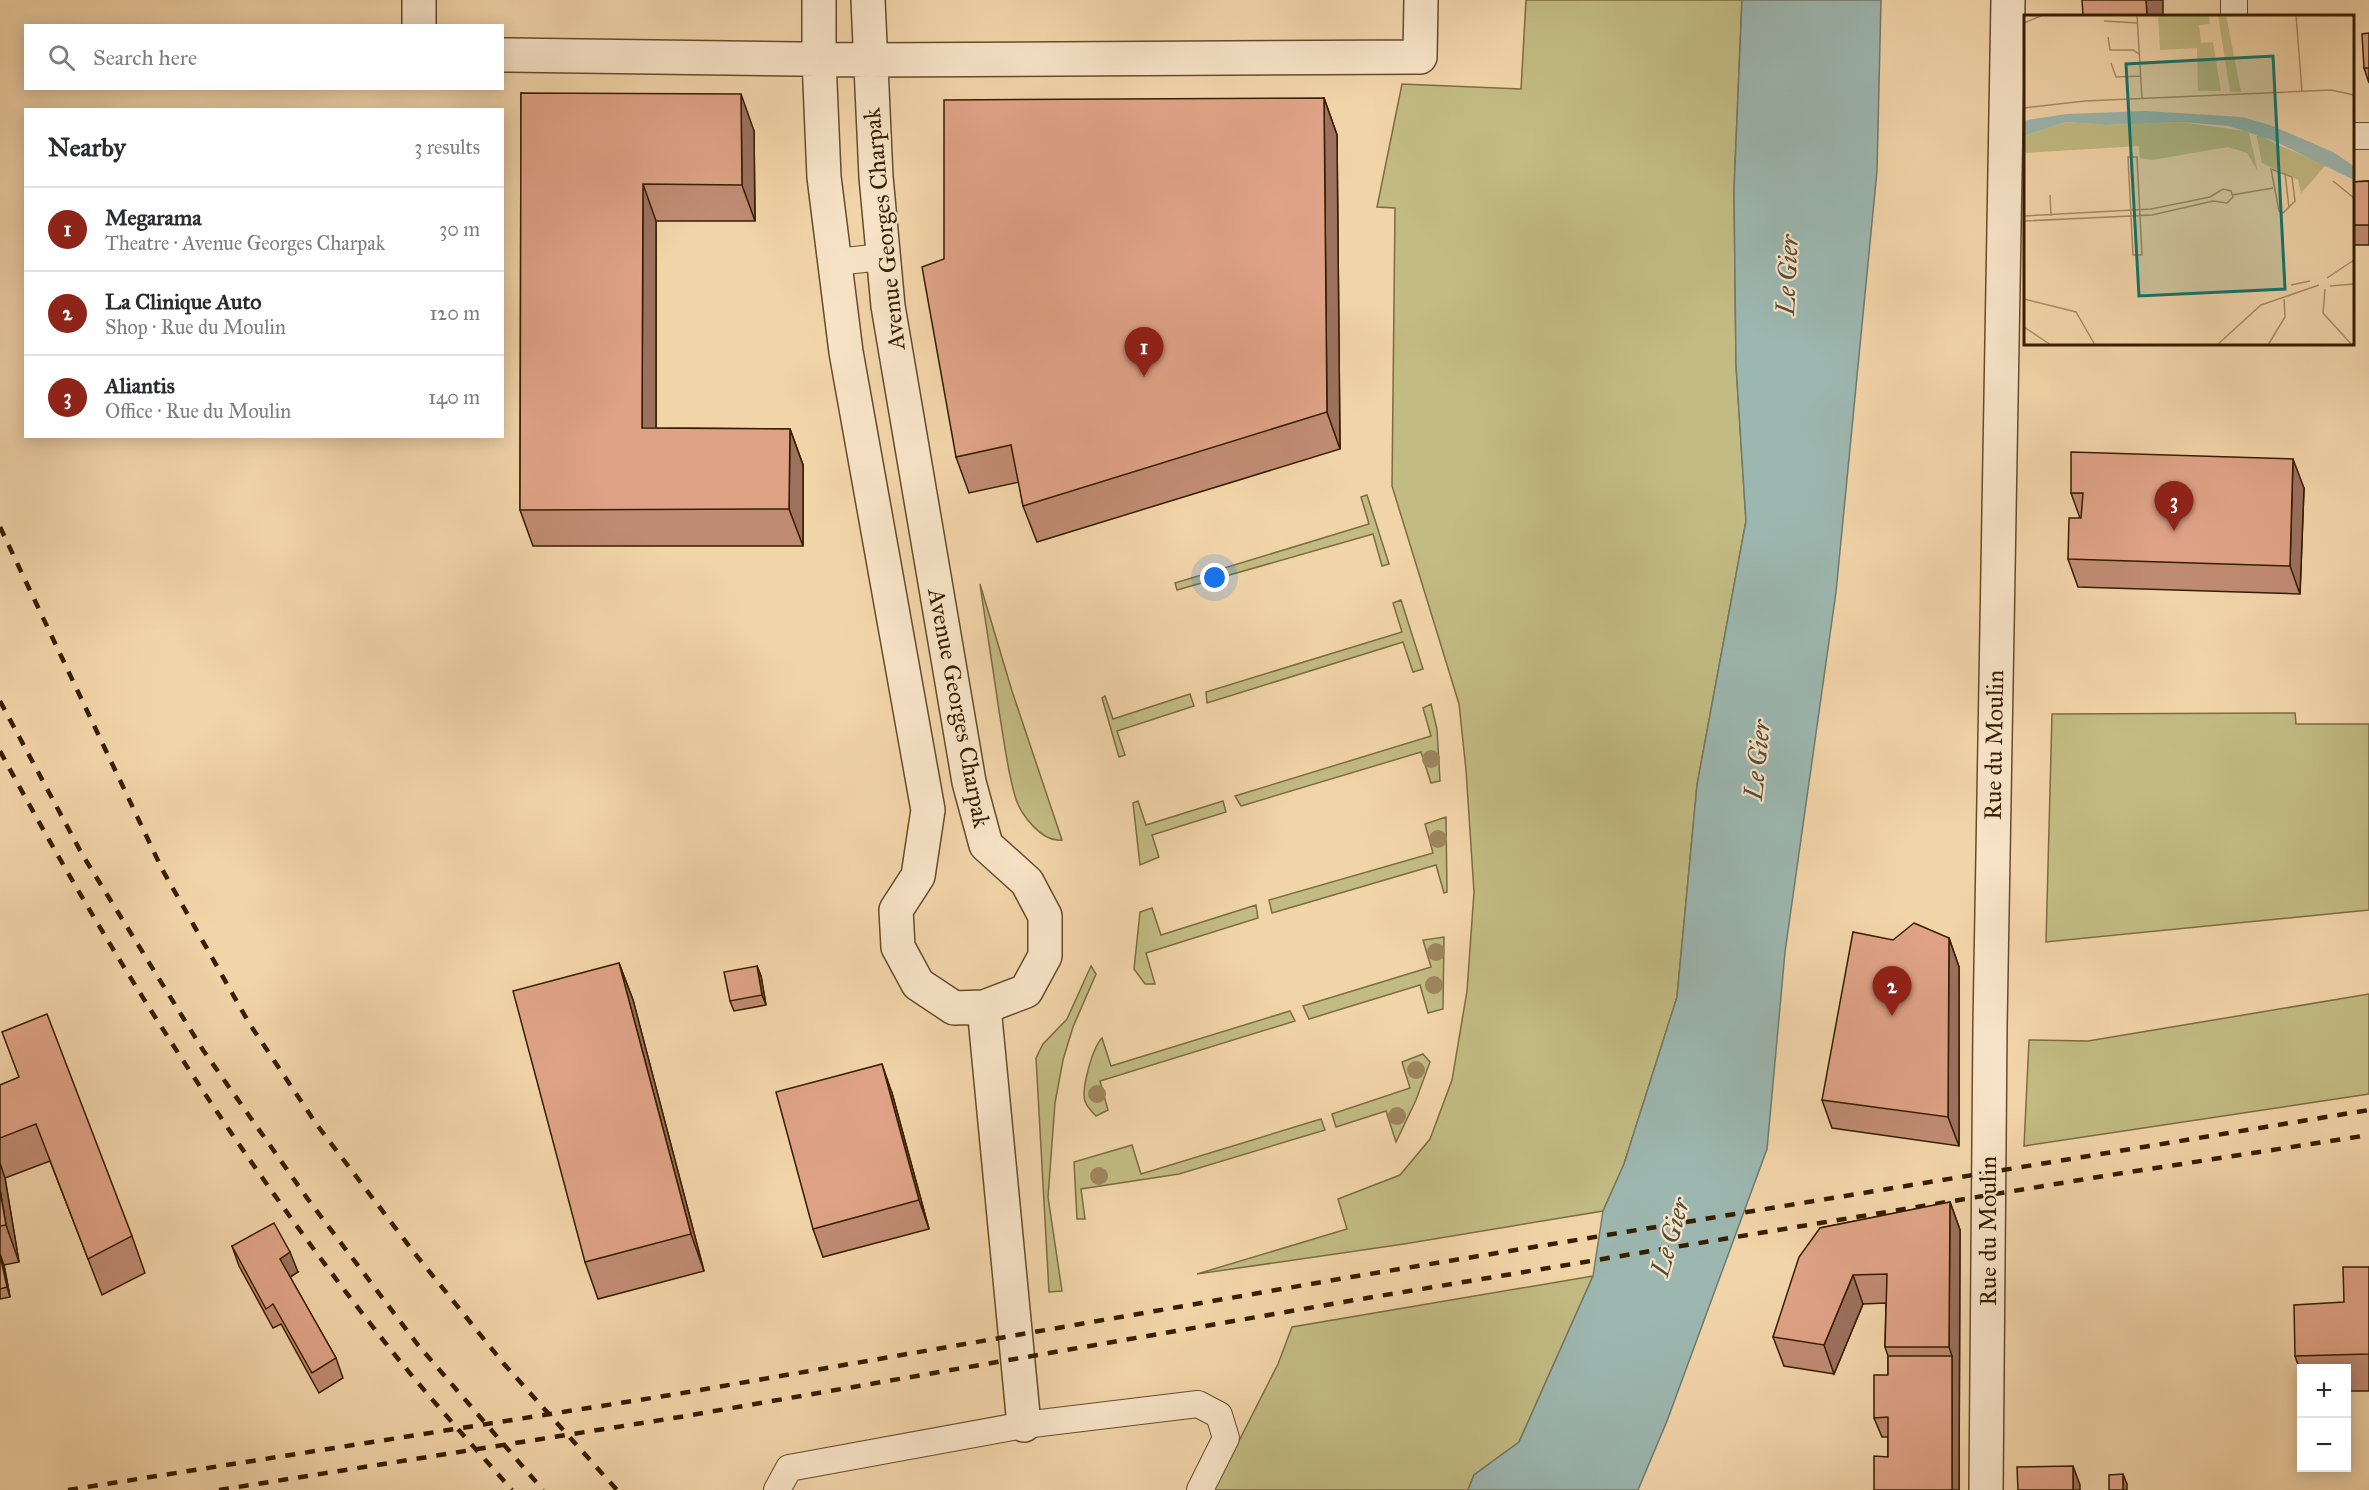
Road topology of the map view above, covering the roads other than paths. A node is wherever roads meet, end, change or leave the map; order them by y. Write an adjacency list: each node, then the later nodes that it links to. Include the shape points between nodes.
1 (419, 0): 6 (street)
2 (819, 0): 8 (street, Avenue Georges Charpak)
3 (868, 0): 9 (street, Avenue Georges Charpak)
4 (1421, 0): 9 (street, via 1419,57)
5 (2008, 0): 10 (street, Rue du Moulin)
6 (419, 24)
7 (504, 55): 8 (street)
8 (819, 60): 9 (street); 12 (street, Avenue Georges Charpak, via 824,177)
9 (869, 60): 11 (street, Avenue Georges Charpak)
10 (2015, 141): 17 (street, Rue du Moulin, via 1990,967)
11 (883, 257): 12 (lane); 13 (street, Avenue Georges Charpak, via 969,782 986,845 1027,882 1045,916 1045,956 1026,991)
12 (835, 262): 13 (street, Avenue Georges Charpak, via 846,352 928,810 918,876 896,910 898,947 918,984 954,1008)
13 (984, 1007): 14 (street)
14 (1024, 1425): 15 (lane, via 789,1468); 16 (lane, via 1198,1404 1219,1415 1226,1438)
15 (777, 1490)
16 (1200, 1490)
17 (1986, 1490)

